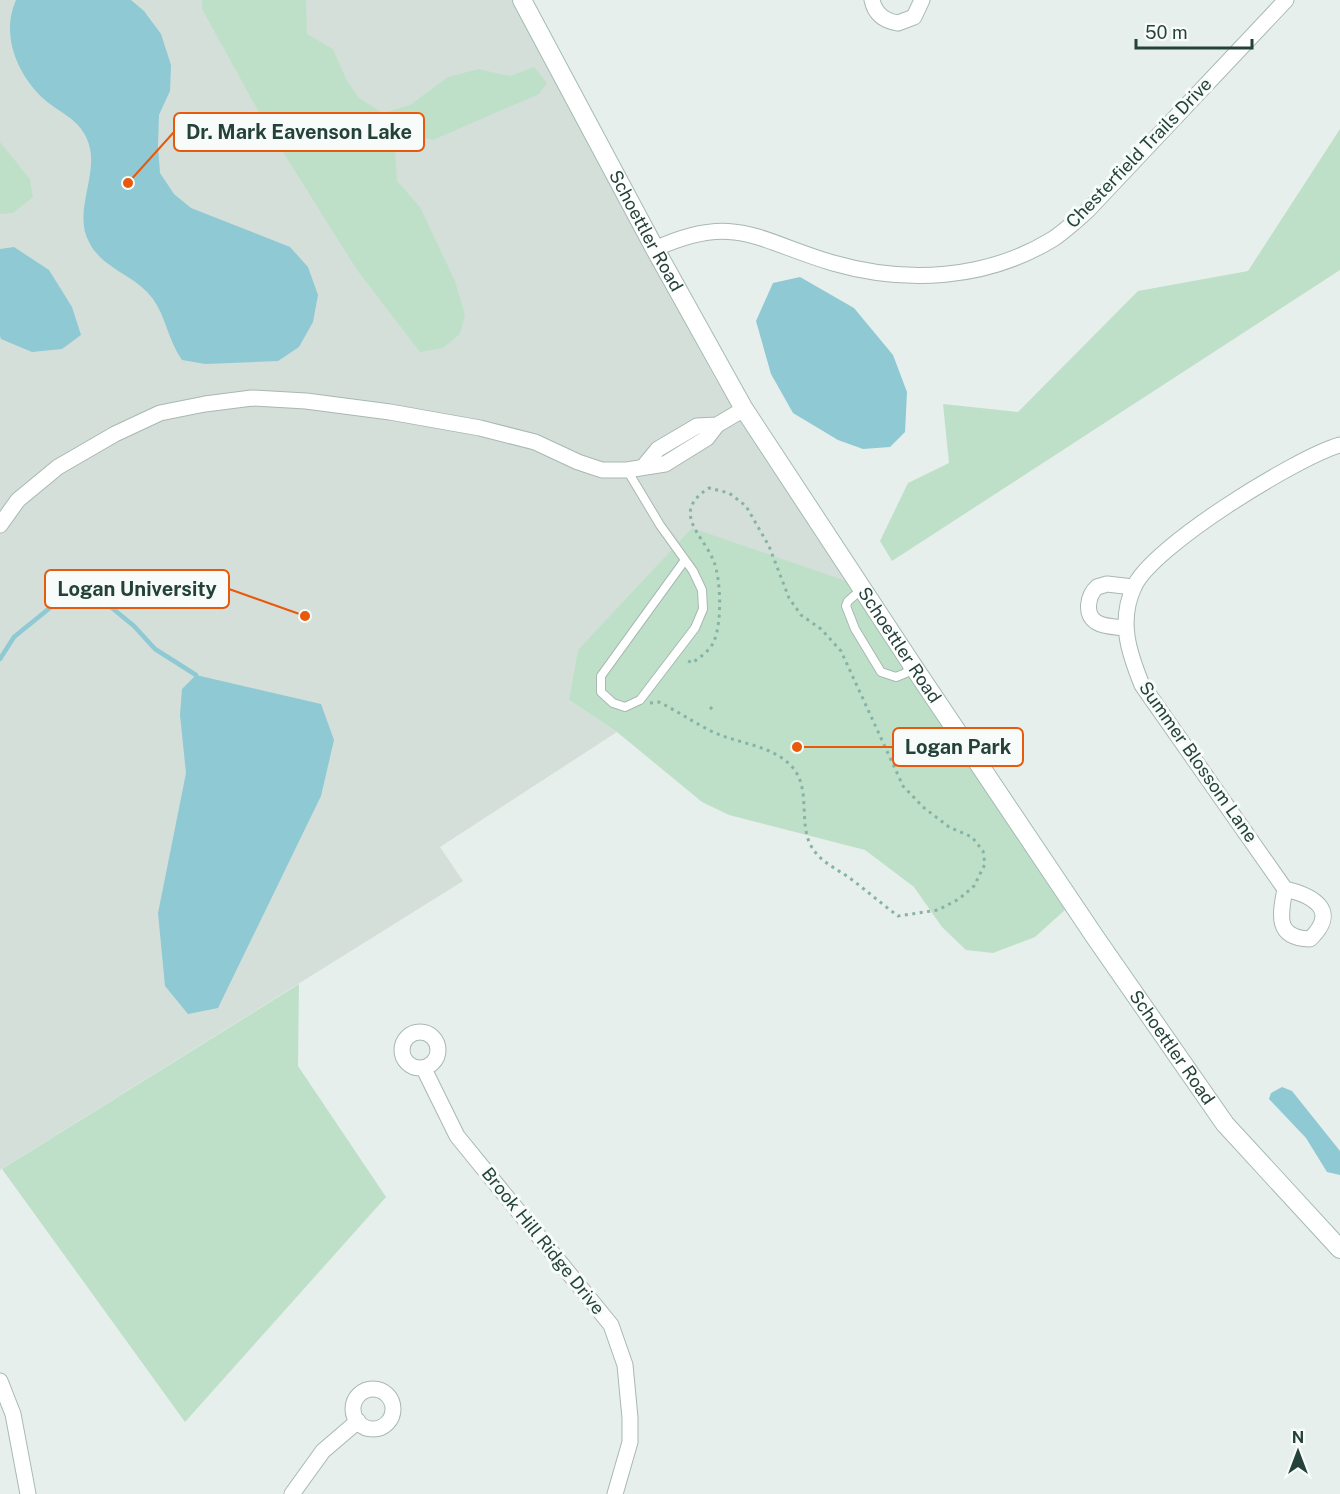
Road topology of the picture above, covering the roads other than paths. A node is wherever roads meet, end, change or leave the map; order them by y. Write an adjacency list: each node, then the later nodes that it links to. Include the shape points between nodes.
1 (522, 0): 5 (street, Schoettler Road)
2 (872, 0): 3 (street, via 882,18 898,23 914,17)
3 (922, 0)
4 (1286, 0): 5 (street, Chesterfield Trails Drive, via 1088,210 1055,238 1017,257 926,277 875,273 831,262 754,234 726,230 685,235)
5 (655, 249): 6 (street, Schoettler Road)
6 (744, 409): 8 (street, via 717,425 697,426 658,449 644,466); 12 (street, Schoettler Road)
7 (1340, 445): 11 (street, Summer Blossom Lane, via 1316,452 1220,510 1148,566)
8 (627, 470): 9 (street, via 602,470 535,442 480,428 350,406 252,398 160,412 115,434 38,481); 10 (lane)
9 (0, 525)
10 (685, 560): 10 (lane, via 601,676 599,686 606,699 625,707 634,705 701,620 702,590)
11 (1134, 587): 13 (street, Summer Blossom Lane); 13 (street, via 1107,584 1097,587 1089,600 1093,620)
12 (862, 589): 14 (street, Schoettler Road); 14 (lane, via 846,606 881,672 896,677 906,673)
13 (1125, 628): 15 (street, Summer Blossom Lane, via 1129,654 1142,685)
14 (911, 663): 17 (street, Schoettler Road, via 1226,1124)
15 (1286, 889)
16 (424, 1069): 22 (street, Brook Hill Ridge Drive, via 457,1136 611,1325 625,1365 630,1418 630,1442)
17 (1338, 1243)
18 (0, 1381): 20 (street, via 13,1414)
19 (358, 1421): 21 (street, via 323,1451)
20 (28, 1494)
21 (292, 1494)
22 (615, 1494)

